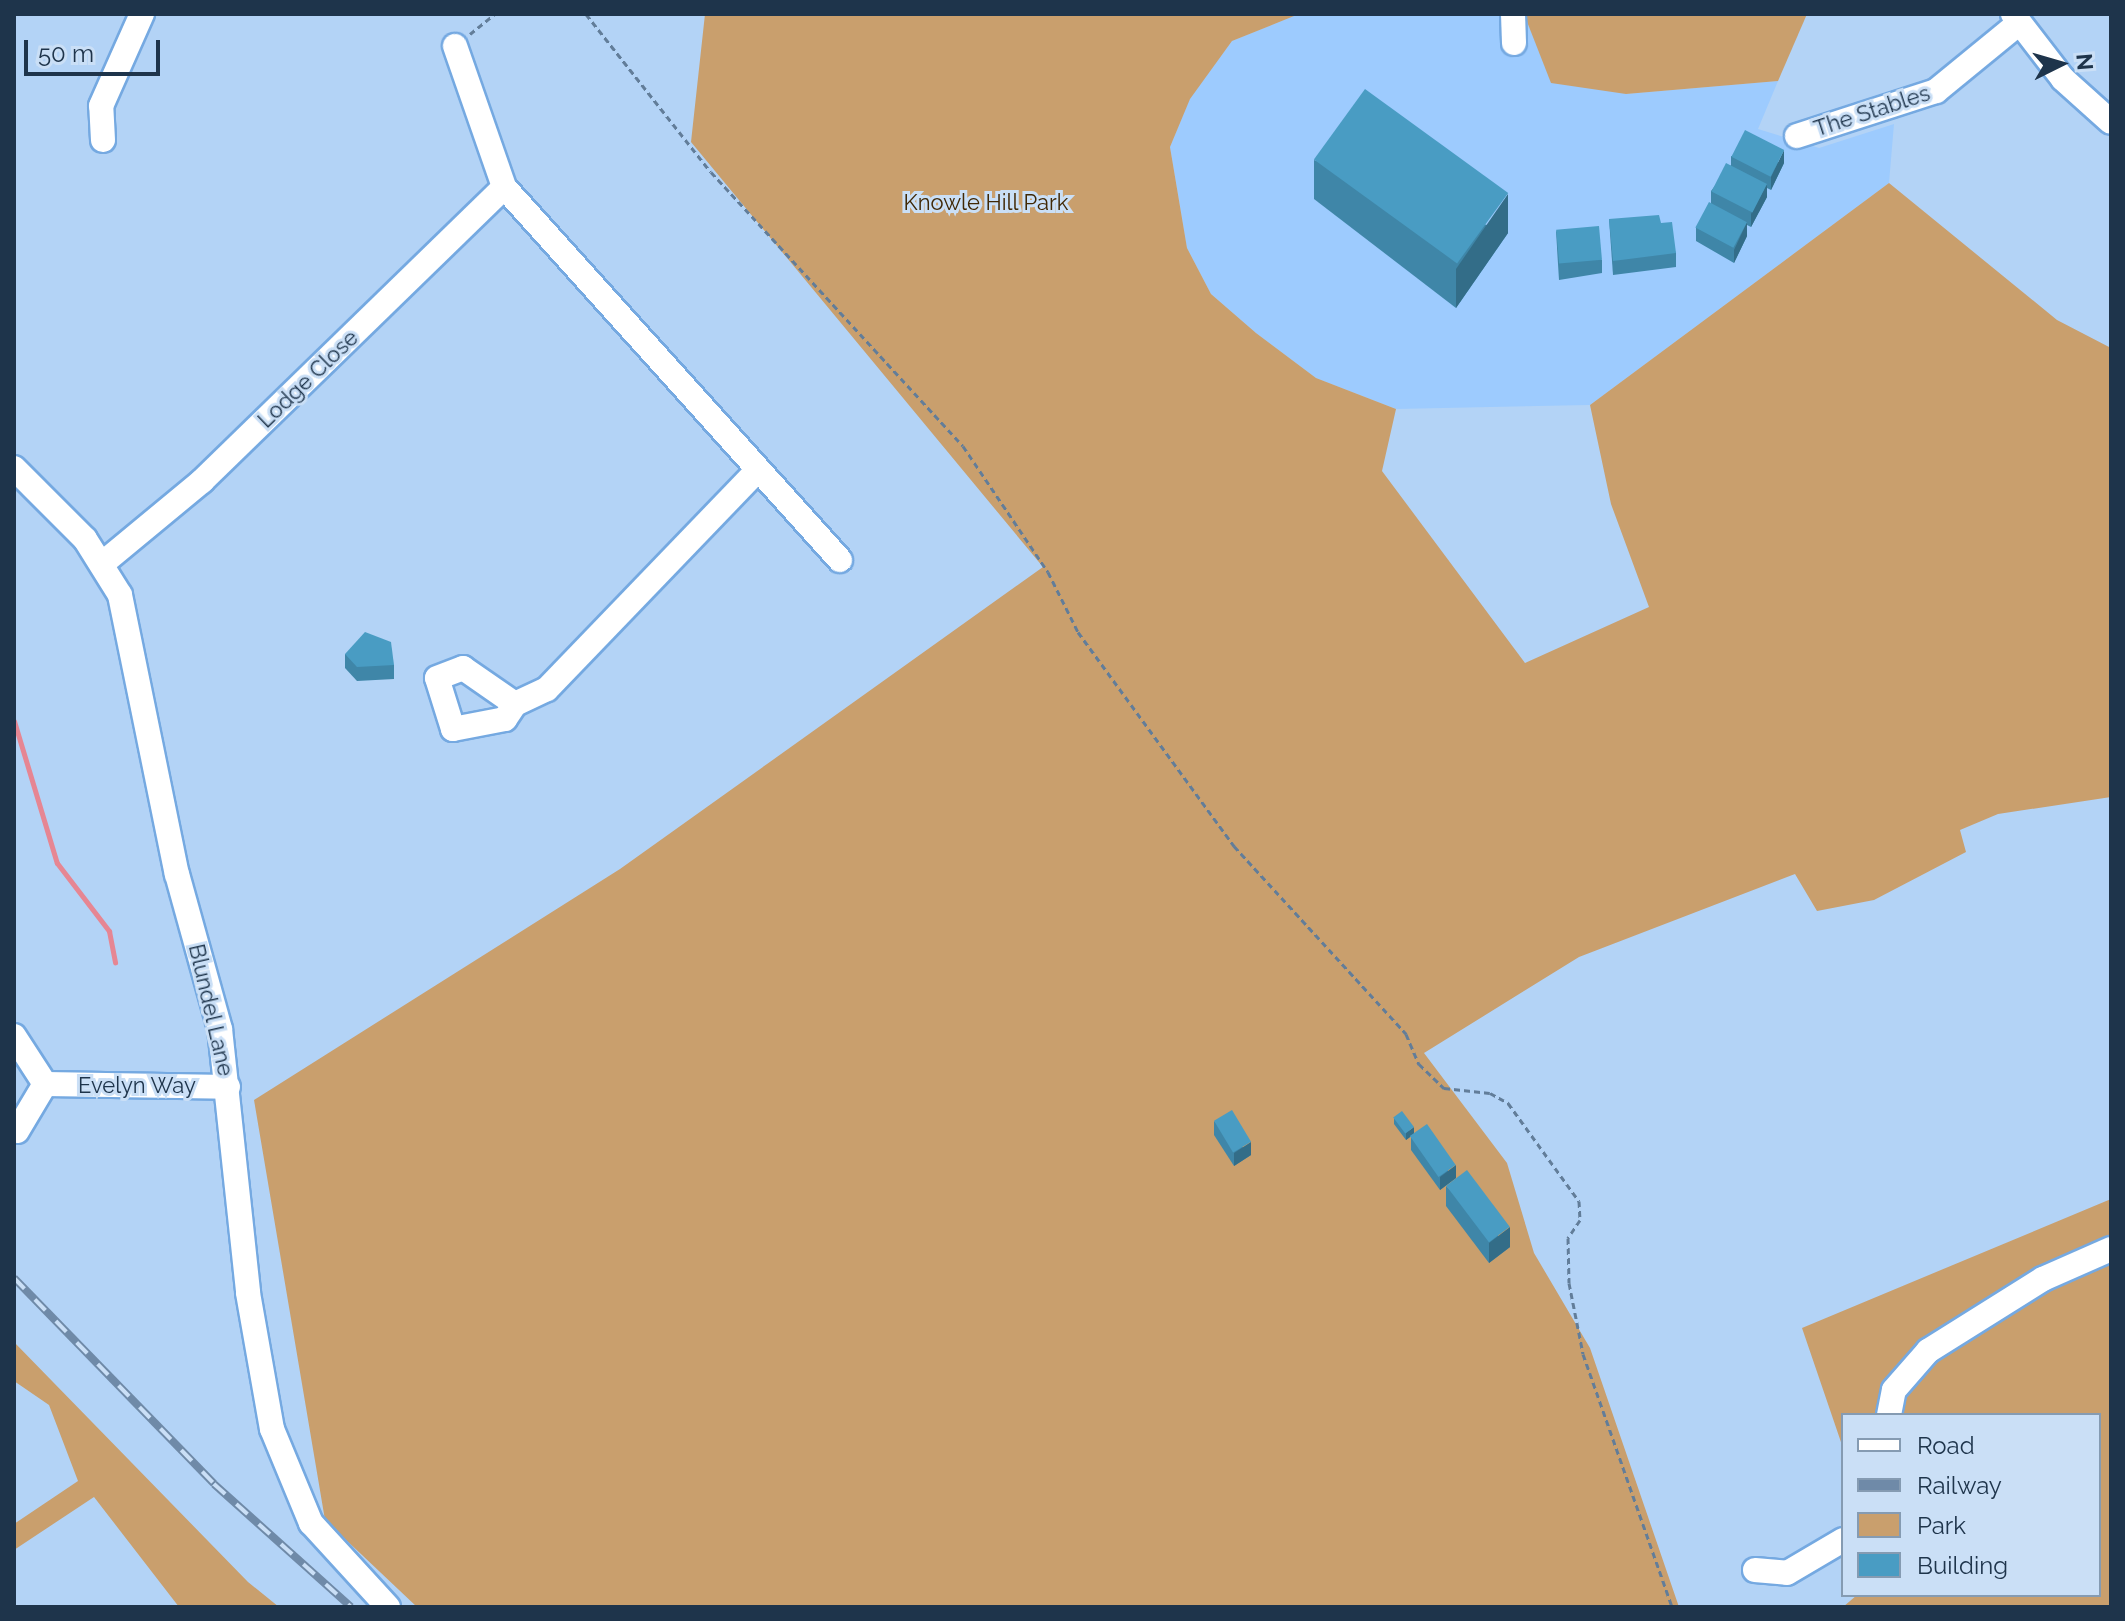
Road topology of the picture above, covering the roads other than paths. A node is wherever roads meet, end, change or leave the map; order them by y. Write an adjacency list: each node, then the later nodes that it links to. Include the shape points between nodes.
1 (142, 14): 8 (street, via 101,106)
2 (1513, 14): 4 (street)
3 (2016, 18): 6 (street, via 2063,79); 7 (street, The Stables, via 1936,91)
4 (1514, 43)
5 (455, 46): 9 (street)
6 (2111, 122)
7 (1797, 136)
8 (103, 140)
9 (504, 187): 11 (street); 13 (street, Lodge Close, via 202,481)
10 (14, 468): 13 (street, Blundel Lane)
11 (757, 471): 12 (street); 14 (street, via 601,639 547,689)
12 (840, 560)
13 (103, 563): 17 (street, Blundel Lane, via 131,634)
14 (515, 704)
15 (14, 1036): 16 (street, Evelyn Way)
16 (45, 1084): 17 (street, Evelyn Way); 18 (street, Evelyn Way)
17 (228, 1087): 23 (street, Blundel Lane, via 248,1293 272,1429 311,1523)
18 (17, 1131)
19 (2111, 1249): 20 (street, via 2043,1279 1928,1351 1894,1390)
20 (1889, 1413)
21 (1841, 1541): 22 (street, via 1787,1573)
22 (1755, 1570)
23 (388, 1607)

